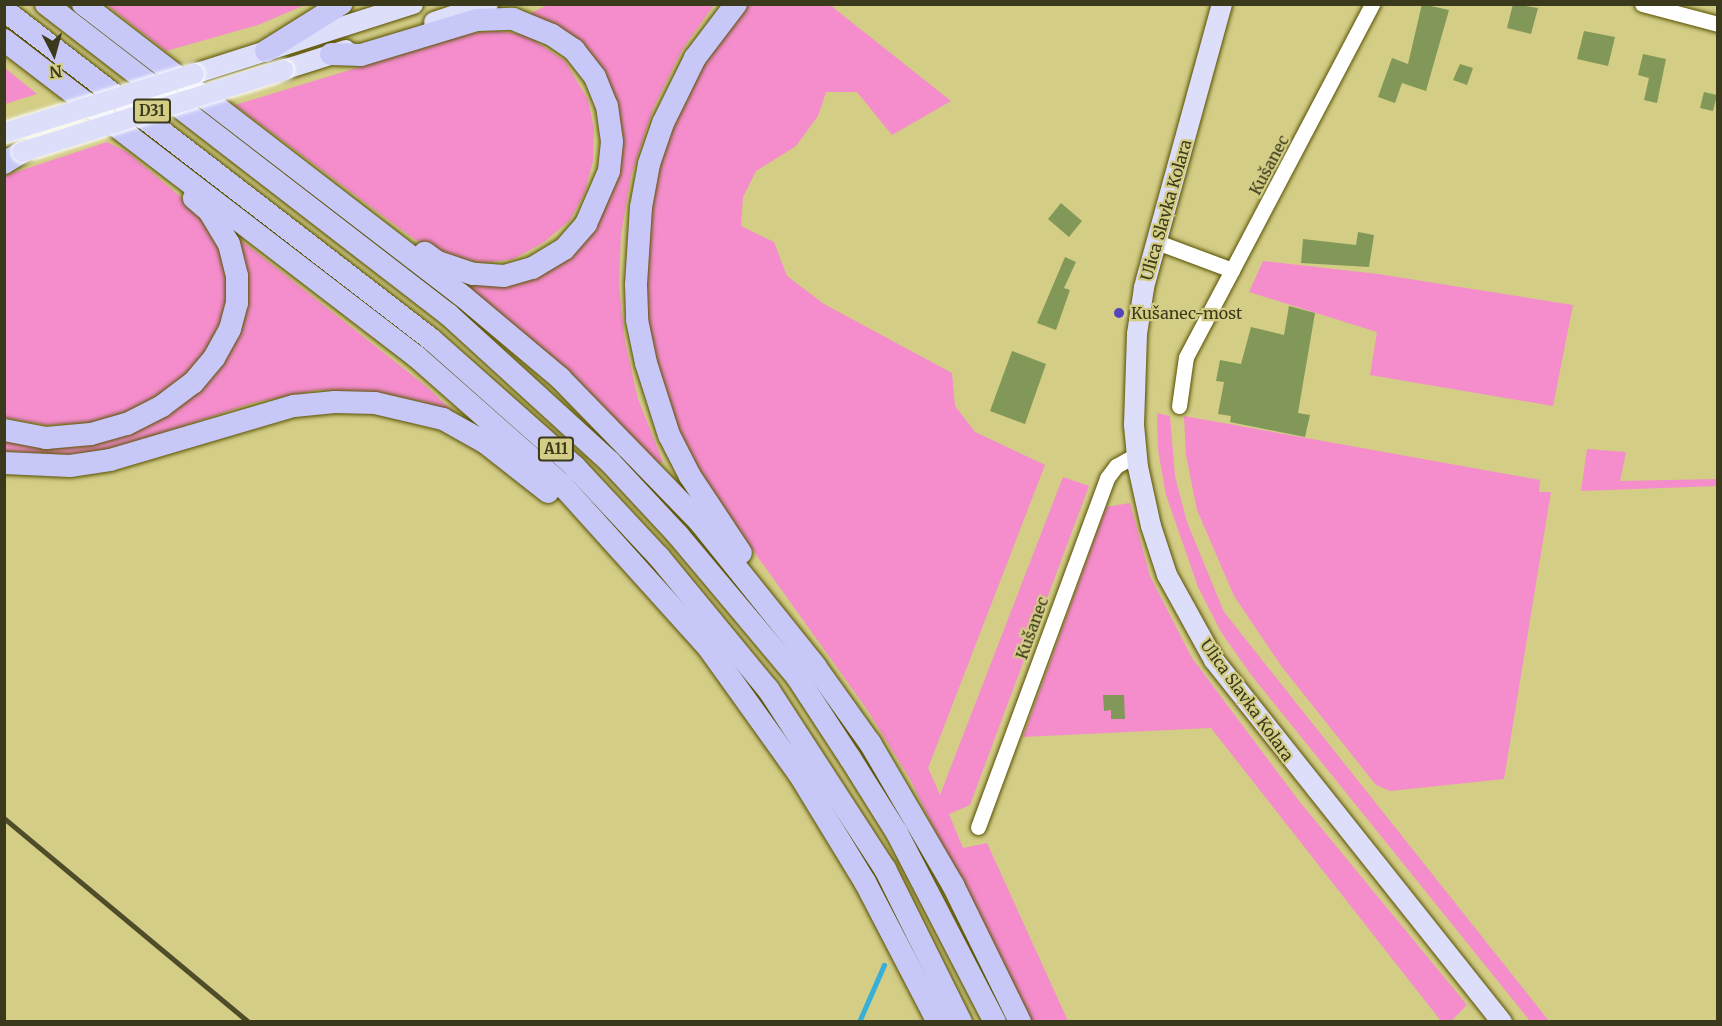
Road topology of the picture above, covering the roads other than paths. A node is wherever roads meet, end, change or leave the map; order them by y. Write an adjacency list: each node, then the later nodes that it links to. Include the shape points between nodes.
1 (46, 4): 33 (highway, A11, via 449,315 549,404 671,526 797,677 850,758 897,833)
2 (84, 4): 13 (highway)
3 (100, 4): 13 (highway)
4 (341, 4): 15 (highway)
5 (413, 4): 15 (main road, D31)
6 (488, 4): 16 (main road, D31)
7 (736, 4): 28 (highway, via 711,34 676,91 649,164 637,240 637,320 656,401 690,476 754,573 812,647)
8 (1221, 4): 21 (main road, Ulica Slavka Kolara)
9 (1372, 4): 22 (street, Kušanec)
10 (1642, 4): 12 (street)
11 (4, 10): 32 (highway, A11, via 432,340 575,467 717,625 793,725 885,869)
12 (1718, 24)
13 (113, 27): 20 (highway)
14 (4, 40): 17 (highway)
15 (266, 51): 18 (main road, D31, bridge)
16 (331, 54): 19 (main road, D31, bridge); 20 (highway, via 361,55 477,20 513,19 552,35 574,50 595,77 607,106 612,142 609,171 586,224 564,249 532,268 504,276 473,274 436,261 329,181)
17 (116, 123): 24 (highway, via 126,143 209,211 229,244 237,276 237,303 230,329 214,358 193,383 162,406 127,423 91,434 46,438); 27 (highway, via 417,357 519,444 562,485)
18 (4, 133)
19 (10, 158)
20 (311, 176): 28 (highway, via 560,378 699,521)
21 (1157, 242): 22 (street); 25 (main road, Ulica Slavka Kolara, via 1143,288 1134,363)
22 (1232, 270): 23 (street, Kušanec, via 1186,357)
23 (1179, 406)
24 (4, 430)
25 (1136, 455): 29 (street, Kušanec, via 1116,466 1107,478); 30 (main road, Ulica Slavka Kolara, via 1151,526 1167,575 1214,660)
26 (4, 463): 27 (highway, via 70,466 110,460 294,406 375,404 443,419 486,443 537,481 616,563)
27 (656, 592): 31 (highway, via 708,647 799,774 865,882)
28 (815, 666): 34 (highway, via 870,743 953,885)
29 (978, 827)
30 (1494, 1018)
31 (938, 1022)
32 (961, 1022)
33 (995, 1022)
34 (1020, 1022)

